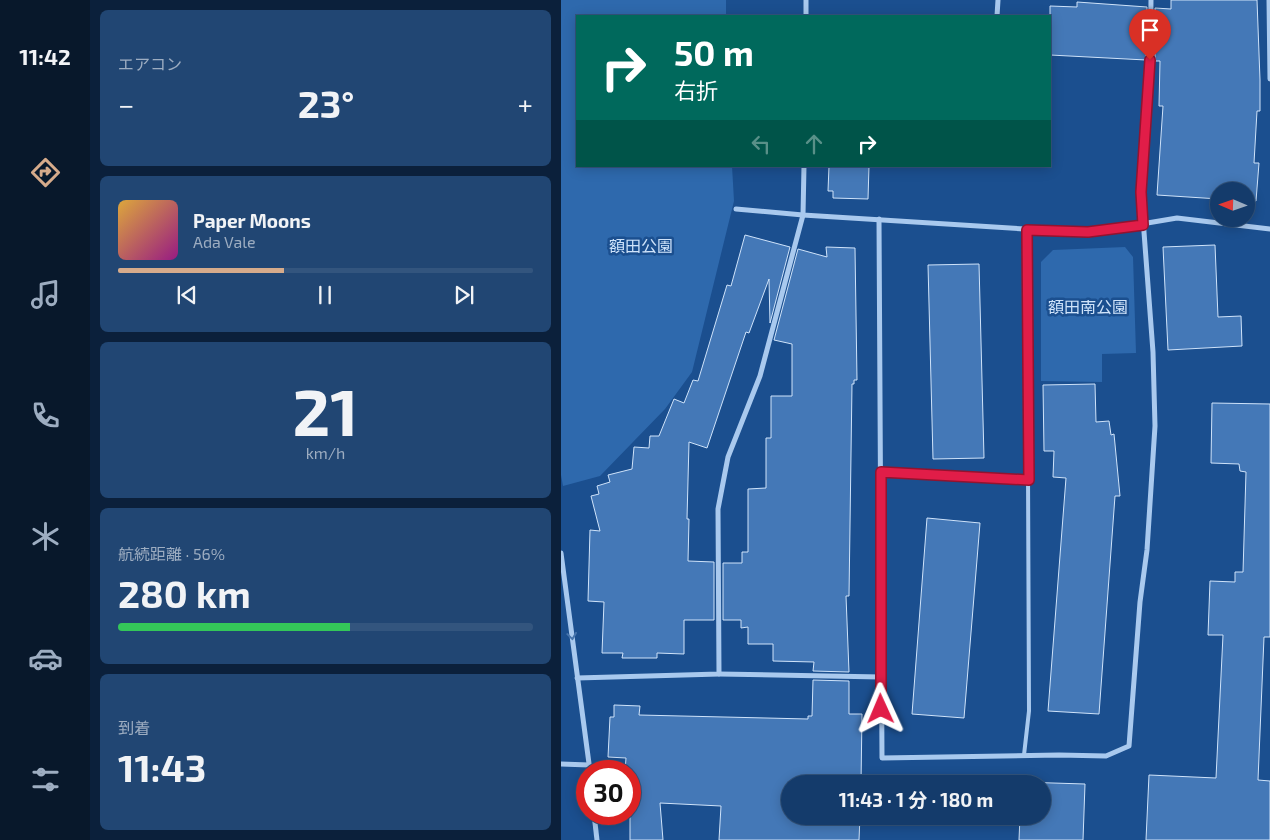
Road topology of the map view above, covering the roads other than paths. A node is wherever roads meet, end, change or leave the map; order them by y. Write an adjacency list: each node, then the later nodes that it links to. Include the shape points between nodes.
1 (806, 0): 5 (street)
2 (998, 0): 6 (street)
3 (1151, 0): 12 (street, via 1150,79 1141,192)
4 (1269, 0): 7 (street)
5 (806, 15)
6 (997, 15)
7 (1270, 79)
8 (804, 167): 10 (street)
9 (736, 209): 10 (street)
10 (803, 216): 11 (street); 18 (street, via 760,376 728,457 719,509)
11 (879, 220): 14 (street); 15 (street)
12 (1143, 225): 13 (street, via 1177,218); 14 (street, via 1088,232); 21 (street, via 1148,265 1155,426 1129,746 1106,756)
13 (1270, 229)
14 (1027, 230): 16 (lane)
15 (881, 472): 16 (lane); 19 (street)
16 (1029, 480): 21 (lane, via 1029,711)
17 (561, 553): 20 (street, one-way to 20)
18 (719, 674): 19 (street); 20 (street)
19 (881, 677): 21 (street, via 882,758)
20 (577, 678): 22 (street)
21 (1024, 755)
22 (589, 760)
23 (561, 764): 24 (street)
24 (576, 766)
25 (595, 825): 26 (street)
26 (597, 840)

